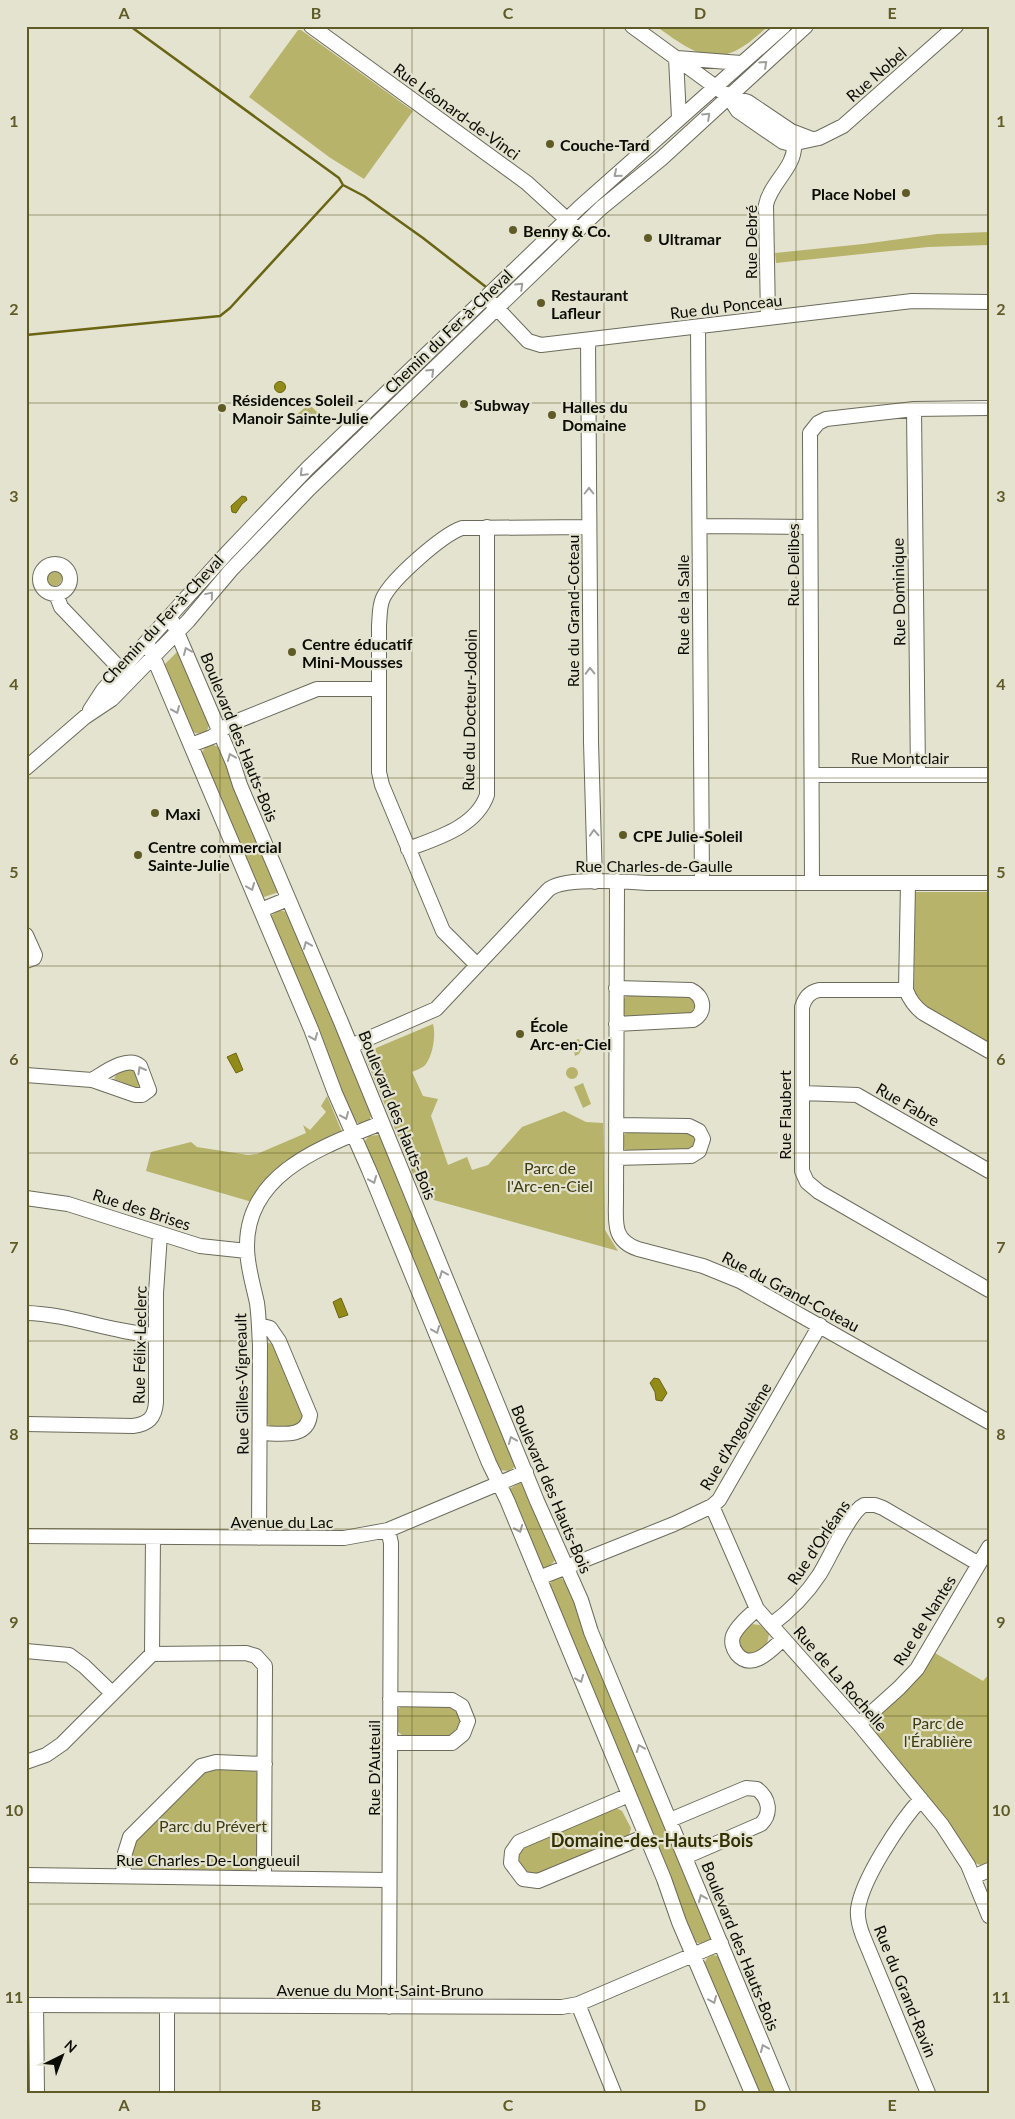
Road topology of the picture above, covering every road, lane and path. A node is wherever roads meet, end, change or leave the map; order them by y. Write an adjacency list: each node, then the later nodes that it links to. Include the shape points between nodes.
1 (311, 26): 13 (street, Rue Léonard-de-Vinci, via 527,183)
2 (632, 26): 6 (street)
3 (784, 26): 7 (street, Chemin du Fer-à-Cheval)
4 (806, 26): 9 (street, Chemin du Fer-à-Cheval, one-way to 4)
5 (956, 26): 11 (street, Rue Nobel, via 851,119 837,130)
6 (676, 58): 7 (street); 8 (street); 10 (street)
7 (740, 63): 8 (street, Chemin du Fer-à-Cheval)
8 (714, 86): 9 (street); 10 (street, Chemin du Fer-à-Cheval)
9 (728, 96): 11 (street, via 748,102 791,131); 12 (street, via 738,111 766,132); 14 (street, Chemin du Fer-à-Cheval, one-way to 9)
10 (679, 118): 13 (street, Chemin du Fer-à-Cheval, one-way to 13)
11 (813, 140): 12 (street, Rue Nobel)
12 (794, 144): 19 (street, Rue Debré, via 793,155 768,194 766,205)
13 (566, 220): 14 (street, Rue Léonard-de-Vinci); 15 (street, Chemin du Fer-à-Cheval)
14 (578, 230): 17 (street, Chemin du Fer-à-Cheval, one-way to 14)
15 (487, 298): 17 (street, Rue du Ponceau); 18 (street, Chemin du Fer-à-Cheval)
16 (989, 302): 19 (street, Rue du Ponceau, via 912,301)
17 (497, 308): 21 (street, Rue du Ponceau, via 524,338 535,344); 22 (street, Chemin du Fer-à-Cheval)
18 (472, 312): 22 (street, via 468,325 449,345); 30 (street, Chemin du Fer-à-Cheval, one-way to 30, via 301,476)
19 (768, 318): 20 (street, Rue du Ponceau)
20 (698, 327): 21 (street, Rue du Ponceau); 25 (street, Rue de la Salle)
21 (588, 340): 27 (street, Rue du Grand-Coteau, one-way to 21)
22 (451, 353): 31 (street, Chemin du Fer-à-Cheval, one-way to 22, via 296,501)
23 (989, 408): 24 (street, Rue Delibes)
24 (914, 409): 28 (street, Rue Delibes, via 826,419 811,429); 40 (street, Rue Dominique)
25 (700, 526): 28 (street); 45 (street, Rue de la Salle)
26 (487, 527): 27 (street); 35 (street, via 465,528 446,535 386,594 380,610); 42 (street, Rue du Docteur-Jodoin, via 487,795 484,803 460,828)
27 (589, 527): 44 (street, Rue du Grand-Coteau, one-way to 27, via 590,742)
28 (809, 527): 39 (street, Rue Delibes)
29 (56, 594): 34 (street, via 61,607)
30 (170, 616): 31 (street, Boulevard des Hauts-Bois); 32 (street, Chemin du Fer-à-Cheval)
31 (178, 632): 33 (street, Chemin du Fer-à-Cheval); 36 (street, Boulevard des Hauts-Bois, one-way to 31)
32 (147, 642): 33 (street); 34 (street, Chemin du Fer-à-Cheval)
33 (153, 657): 34 (street, Chemin du Fer-à-Cheval); 37 (street, one-way to 37)
34 (126, 675): 38 (street, Chemin du Fer-à-Cheval, via 112,699 85,717)
35 (380, 689): 36 (street, via 317,689); 42 (street, via 380,778)
36 (220, 731): 37 (street); 49 (street, Boulevard des Hauts-Bois, one-way to 36)
37 (190, 745): 50 (street, one-way to 50)
38 (26, 768)
39 (812, 775): 40 (street, Rue Montclair); 46 (street, Rue Delibes)
40 (918, 775): 41 (street, Rue Montclair)
41 (989, 775)
42 (408, 849): 53 (street, via 443,930)
43 (617, 881): 44 (street, Rue Charles-de-Gaulle); 45 (street, Rue Charles-de-Gaulle); 54 (street, Rue du Grand-Coteau)
44 (595, 882): 53 (street, Rue Charles-de-Gaulle, via 560,883 551,887)
45 (702, 883): 46 (street, Rue Charles-de-Gaulle)
46 (812, 883): 47 (street, Rue Charles-de-Gaulle)
47 (908, 883): 48 (street, Rue Charles-de-Gaulle); 55 (street)
48 (989, 883)
49 (288, 899): 50 (street); 57 (street, Boulevard des Hauts-Bois, one-way to 49)
50 (261, 910): 64 (street, one-way to 64)
51 (26, 935): 52 (street, via 35,955)
52 (26, 961)
53 (477, 965): 57 (street, Rue Charles-de-Gaulle, via 433,1011)
54 (616, 988): 56 (street, Rue du Grand-Coteau); 56 (street, via 691,990 700,997 702,1004 700,1014 693,1020)
55 (906, 990): 58 (street, via 918,1009); 61 (street, Rue Flaubert, via 823,989 808,995 802,1007)
56 (616, 1024): 63 (street, Rue du Grand-Coteau)
57 (351, 1046): 62 (street, Boulevard des Hauts-Bois)
58 (989, 1051)
59 (26, 1075): 60 (street)
60 (92, 1080)
61 (802, 1093): 66 (street, Rue Fabre, via 861,1097); 70 (street, Rue Flaubert, via 801,1166 810,1186)
62 (381, 1123): 64 (street, Rue Gilles-Vigneault); 78 (street, Boulevard des Hauts-Bois, one-way to 62)
63 (616, 1125): 65 (street, Rue du Grand-Coteau); 65 (street, via 690,1126 699,1130 703,1139 699,1152 691,1156)
64 (354, 1135): 69 (street, Rue Gilles-Vigneault, via 302,1158 273,1181 251,1220); 79 (street, one-way to 79)
65 (616, 1158): 73 (street, Rue du Grand-Coteau, via 616,1226 623,1242 712,1269 760,1291)
66 (989, 1171)
67 (26, 1198): 68 (street, Rue des Brises, via 68,1204)
68 (160, 1234): 69 (street, Rue des Brises, via 204,1247); 74 (street, Rue Félix-Leclerc)
69 (247, 1251): 72 (street, Rue Gilles-Vigneault)
70 (989, 1290)
71 (26, 1313): 74 (street, via 56,1315 118,1331)
72 (259, 1325): 77 (street, Rue Gilles-Vigneault); 77 (street, via 270,1328 278,1340 310,1415 305,1428 297,1433)
73 (820, 1325): 75 (street, Rue du Grand-Coteau); 80 (street, Rue d'Angoulème, via 730,1482)
74 (156, 1335): 76 (street, Rue Félix-Leclerc, via 156,1409 148,1422 133,1426)
75 (989, 1422)
76 (26, 1424)
77 (260, 1433): 84 (street, Rue Gilles-Vigneault)
78 (526, 1472): 79 (street, Avenue du Lac); 87 (street, Boulevard des Hauts-Bois)
79 (499, 1484): 81 (street, Avenue du Lac); 88 (street, one-way to 88)
80 (712, 1506): 87 (street, Rue d'Angoulème); 89 (street, Rue de La Rochelle)
81 (388, 1530): 84 (street, Avenue du Lac, via 339,1538); 95 (street, Rue D'Auteuil, via 391,1543)
82 (26, 1536): 83 (street, Avenue du Lac)
83 (153, 1538): 84 (street, Avenue du Lac); 93 (street)
84 (259, 1538)
85 (989, 1547): 86 (street, Rue de Nantes)
86 (979, 1564): 90 (street, Rue d'Orléans, via 883,1508 864,1505 854,1514 810,1588); 96 (street, Rue de Nantes, via 917,1669)
87 (566, 1567): 88 (street, Rue d'Angoulème); 102 (street, Boulevard des Hauts-Bois, one-way to 87)
88 (539, 1578): 100 (street, one-way to 100)
89 (757, 1609): 90 (street, Rue de La Rochelle); 91 (street, via 734,1634 733,1646 737,1654 746,1660 759,1659)
90 (771, 1625): 91 (street, Rue de La Rochelle)
91 (783, 1638): 96 (street, Rue de La Rochelle)
92 (26, 1651): 94 (street, via 69,1655)
93 (152, 1654): 94 (street); 99 (street, via 244,1653 253,1654 261,1660 266,1671)
94 (112, 1694): 98 (street, via 62,1744 46,1755)
95 (390, 1698): 97 (street, Rue D'Auteuil); 97 (street, via 452,1700 463,1708 468,1721 464,1733 452,1742)
96 (859, 1724): 101 (street, Rue de La Rochelle)
97 (390, 1742): 110 (street, Rue D'Auteuil)
98 (26, 1762)
99 (265, 1764): 107 (street, via 216,1762 202,1766 130,1837); 108 (street)
100 (629, 1796): 103 (street); 103 (street, via 519,1842 512,1852 511,1863 523,1879 538,1882)
101 (921, 1799): 109 (street, Rue de La Rochelle, via 956,1845); 123 (street, Rue du Grand-Ravin, via 895,1830 868,1880 858,1913 862,1936)
102 (670, 1820): 104 (street, Boulevard des Hauts-Bois); 104 (street, via 746,1788 757,1789 767,1800 768,1814 761,1824)
103 (646, 1836): 113 (street)
104 (685, 1856): 112 (street, Boulevard des Hauts-Bois, one-way to 104)
105 (989, 1870): 109 (street)
106 (26, 1875): 107 (street, Rue Charles-De-Longueuil)
107 (123, 1875): 108 (street, Rue Charles-De-Longueuil)
108 (264, 1877): 110 (street, Rue Charles-De-Longueuil)
109 (973, 1877): 111 (street, Rue de La Rochelle)
110 (389, 1880): 117 (street, Rue D'Auteuil)
111 (989, 1916)
112 (721, 1943): 113 (street, Avenue du Mont-Saint-Bruno); 122 (street, Boulevard des Hauts-Bois, one-way to 112)
113 (693, 1955): 114 (street, Avenue du Mont-Saint-Bruno); 121 (street, one-way to 121)
114 (578, 2004): 117 (street, Avenue du Mont-Saint-Bruno, via 542,2008); 120 (street)
115 (31, 2005): 116 (street, Avenue du Mont-Saint-Bruno); 118 (street)
116 (167, 2006): 117 (street, Avenue du Mont-Saint-Bruno); 119 (street)
117 (389, 2007)
118 (37, 2093)
119 (167, 2093)
120 (614, 2093)
121 (752, 2093)
122 (783, 2093)
123 (928, 2093)

